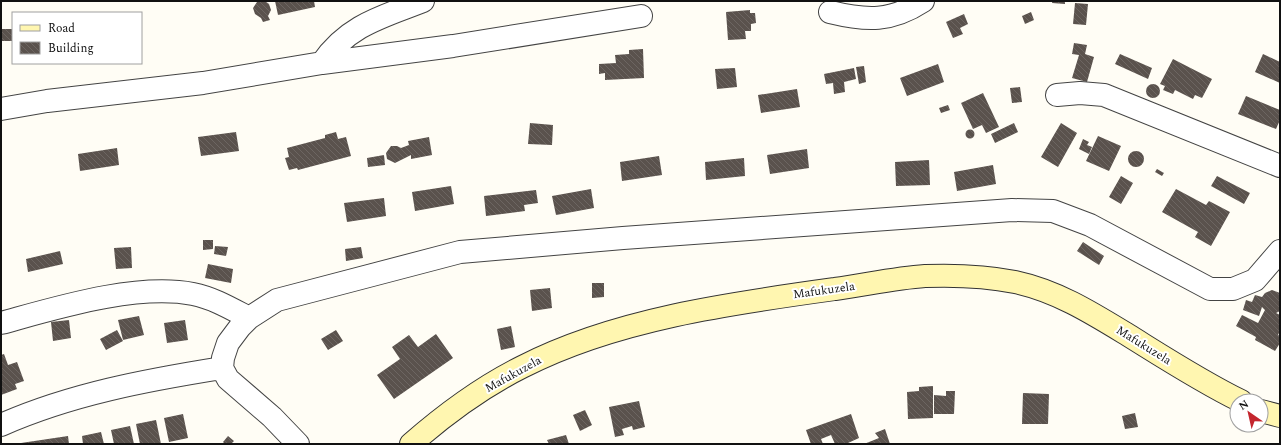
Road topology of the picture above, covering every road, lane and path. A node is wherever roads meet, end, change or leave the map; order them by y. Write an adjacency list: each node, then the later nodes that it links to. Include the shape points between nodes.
1 (424, 1): 5 (street, via 352,31 332,48)
2 (923, 1): 3 (street, via 885,18 857,19)
3 (830, 12)
4 (641, 16): 5 (street, via 453,46)
5 (322, 63): 7 (street, via 204,83 47,101)
6 (1056, 95): 8 (street, via 1104,95)
7 (1, 109)
8 (1280, 166)
9 (1280, 251): 10 (street, via 1255,280 1233,289 1210,289 1090,224 1053,211 1012,210 460,252 277,300)
10 (248, 318): 11 (street, via 213,300 192,294 161,291 106,298); 12 (street, via 228,343)
11 (1, 323)
12 (222, 368): 16 (street, via 127,384 22,416); 17 (street, via 228,379 272,417)
13 (1229, 395): 18 (main road, Mafukuzela, via 1082,307 1052,293 1014,282 924,276 771,298 688,313 614,331 555,351 521,367 486,388)
14 (1269, 413): 15 (main road)
15 (1280, 416)
16 (1, 425)
17 (298, 444)
18 (411, 444)

